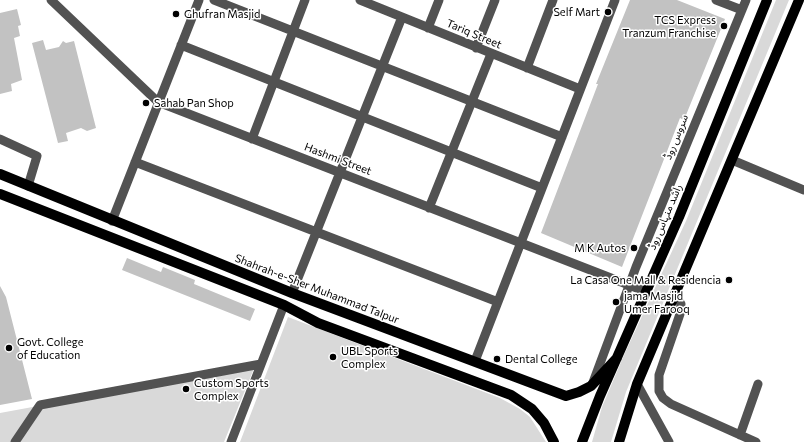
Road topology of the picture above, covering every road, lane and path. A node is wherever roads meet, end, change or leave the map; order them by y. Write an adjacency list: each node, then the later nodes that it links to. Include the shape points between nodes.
1 (51, 0): 29 (street, Hashmi Street)
2 (199, 0): 20 (street)
3 (214, 0): 19 (street)
4 (304, 0): 19 (street)
5 (360, 0): 17 (street, Tariq Street)
6 (439, 0): 18 (street)
7 (495, 0): 21 (street)
8 (553, 0): 24 (street)
9 (615, 0): 28 (street)
10 (716, 0): 16 (street)
11 (746, 0): 16 (street, سروس روڈ)
12 (767, 0): 25 (main road, راشد منہاس روڈ)
13 (772, 0): 25 (main road)
14 (794, 0): 27 (main road)
15 (799, 0): 27 (main road)
16 (742, 10): 48 (street, سروس روڈ)
17 (402, 17): 18 (street, Tariq Street); 23 (street)
18 (428, 28): 21 (street, Tariq Street)
19 (293, 31): 23 (street); 26 (street)
20 (181, 45): 26 (street); 29 (street)
21 (476, 48): 22 (street, Tariq Street)
22 (491, 54): 24 (street, Tariq Street); 30 (street)
23 (382, 67): 30 (street); 31 (street)
24 (527, 68): 28 (street, Tariq Street)
25 (739, 70): 49 (main road, راشد منہاس روڈ)
26 (273, 82): 31 (street); 34 (street)
27 (763, 84): 36 (main road)
28 (580, 89): 32 (street)
29 (158, 102): 34 (street, Hashmi Street); 37 (street)
30 (472, 102): 32 (street); 35 (street)
31 (362, 117): 35 (street); 39 (street)
32 (562, 137): 41 (street)
33 (0, 139): 40 (street, via 37,156)
34 (252, 139): 39 (street, Hashmi Street)
35 (452, 152): 41 (street); 44 (street)
36 (732, 160): 42 (street); 51 (main road)
37 (135, 162): 45 (street); 46 (street)
38 (0, 174): 40 (main road, Shahrah-e-Sher Muhammad Talpur)
39 (340, 174): 44 (street, Hashmi Street); 46 (street)
40 (28, 186): 45 (main road, Shahrah-e-Sher Muhammad Talpur)
41 (542, 188): 47 (street)
42 (804, 190)
43 (0, 194): 53 (main road)
44 (429, 208): 47 (street, Hashmi Street)
45 (112, 221): 50 (main road, Shahrah-e-Sher Muhammad Talpur)
46 (316, 232): 50 (street); 52 (street)
47 (521, 243): 48 (street, Hashmi Street); 52 (street)
48 (629, 284): 49 (street, Hashmi Street); 59 (street, سروس روڈ)
49 (647, 292): 54 (main road, راشد منہاس روڈ)
50 (292, 293): 55 (main road, Shahrah-e-Sher Muhammad Talpur)
51 (675, 294): 57 (main road); 60 (street, via 681,304 680,314 659,374 659,391 670,404)
52 (498, 302): 55 (street)
53 (284, 305): 56 (street); 63 (main road, via 318,323 510,395 532,409 544,423)
54 (617, 358): 59 (main road, Shahrah-e-Sher Muhammad Talpur); 64 (main road, راشد منہاس روڈ)
55 (475, 361): 59 (main road, Shahrah-e-Sher Muhammad Talpur, via 566,396)
56 (261, 364): 61 (street, via 40,405); 62 (street)
57 (637, 384): 65 (main road); 66 (street)
58 (758, 384): 60 (street)
59 (591, 386)
60 (740, 435): 67 (street)
61 (15, 442)
62 (231, 442)
63 (554, 442)
64 (582, 442)
65 (619, 442)
66 (668, 442)
67 (756, 442)

